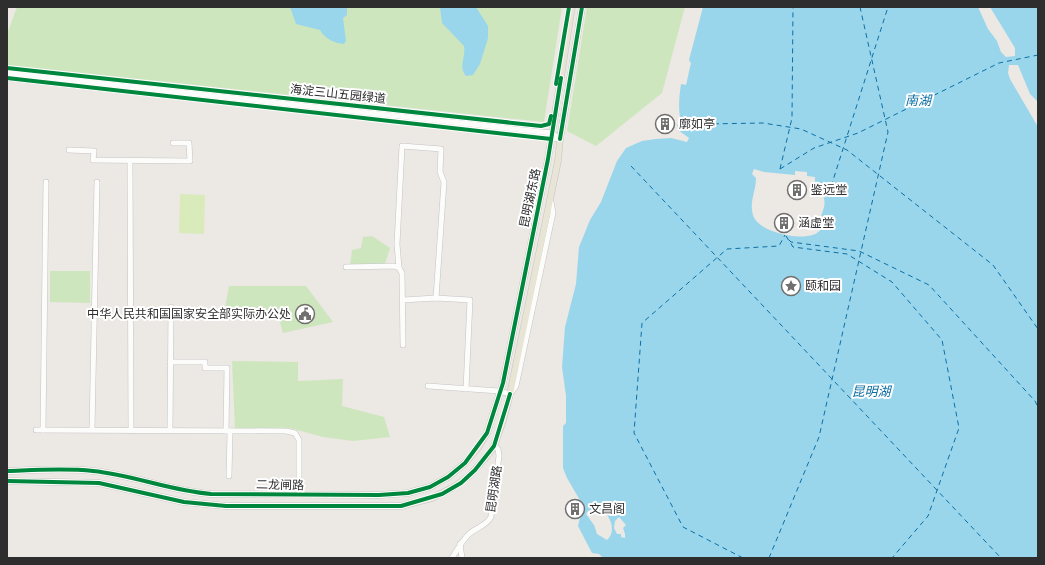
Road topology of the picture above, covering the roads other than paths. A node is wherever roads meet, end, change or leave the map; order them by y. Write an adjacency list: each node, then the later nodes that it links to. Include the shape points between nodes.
1 (572, 7): 5 (main road, 昆明湖东路)
2 (582, 7): 6 (main road, 昆明湖东路)
3 (7, 73): 5 (street)
4 (7, 78): 5 (street)
5 (551, 136): 6 (street); 21 (main road, 昆明湖东路, via 503,383)
6 (560, 139): 22 (main road, 昆明湖东路, via 551,202)
7 (173, 143): 9 (street, via 189,143 190,161)
8 (69, 150): 9 (street, via 94,151 93,160)
9 (130, 160): 27 (street)
10 (46, 182): 24 (street)
11 (98, 182): 25 (street)
12 (346, 268): 13 (street)
13 (399, 268): 14 (street, via 397,244 402,146 441,149 440,172 444,182); 15 (street, via 404,277)
14 (436, 298): 15 (street); 20 (street, via 470,300)
15 (403, 300): 17 (street)
16 (171, 307): 18 (street)
17 (403, 345)
18 (170, 362): 26 (street); 28 (street, via 206,362 205,368 227,368)
19 (428, 386): 20 (street)
20 (466, 389): 21 (street)
21 (499, 391): 22 (street); 34 (main road, 二龙闸路, via 487,433 465,463 448,477 430,487 408,493)
22 (510, 394): 29 (main road, 二龙闸路)
23 (36, 430): 24 (street)
24 (43, 430): 25 (street)
25 (92, 430): 27 (street)
26 (170, 430): 27 (street); 28 (street)
27 (131, 431)
28 (228, 431): 31 (street); 32 (street, via 294,433 299,440)
29 (494, 446): 35 (main road, 二龙闸路, via 469,476 432,498 402,506); 36 (street, 昆明湖路, via 498,449 499,456 491,517 488,523 470,533)
30 (7, 471): 34 (main road, 二龙闸路, via 94,471 206,494)
31 (229, 476)
32 (298, 477)
33 (7, 481): 35 (main road, 二龙闸路, via 99,483 184,502 217,505)
34 (335, 495): 35 (main road)
35 (335, 505)
36 (460, 544): 37 (street, 昆明湖路); 38 (street)
37 (452, 558)
38 (462, 558)

